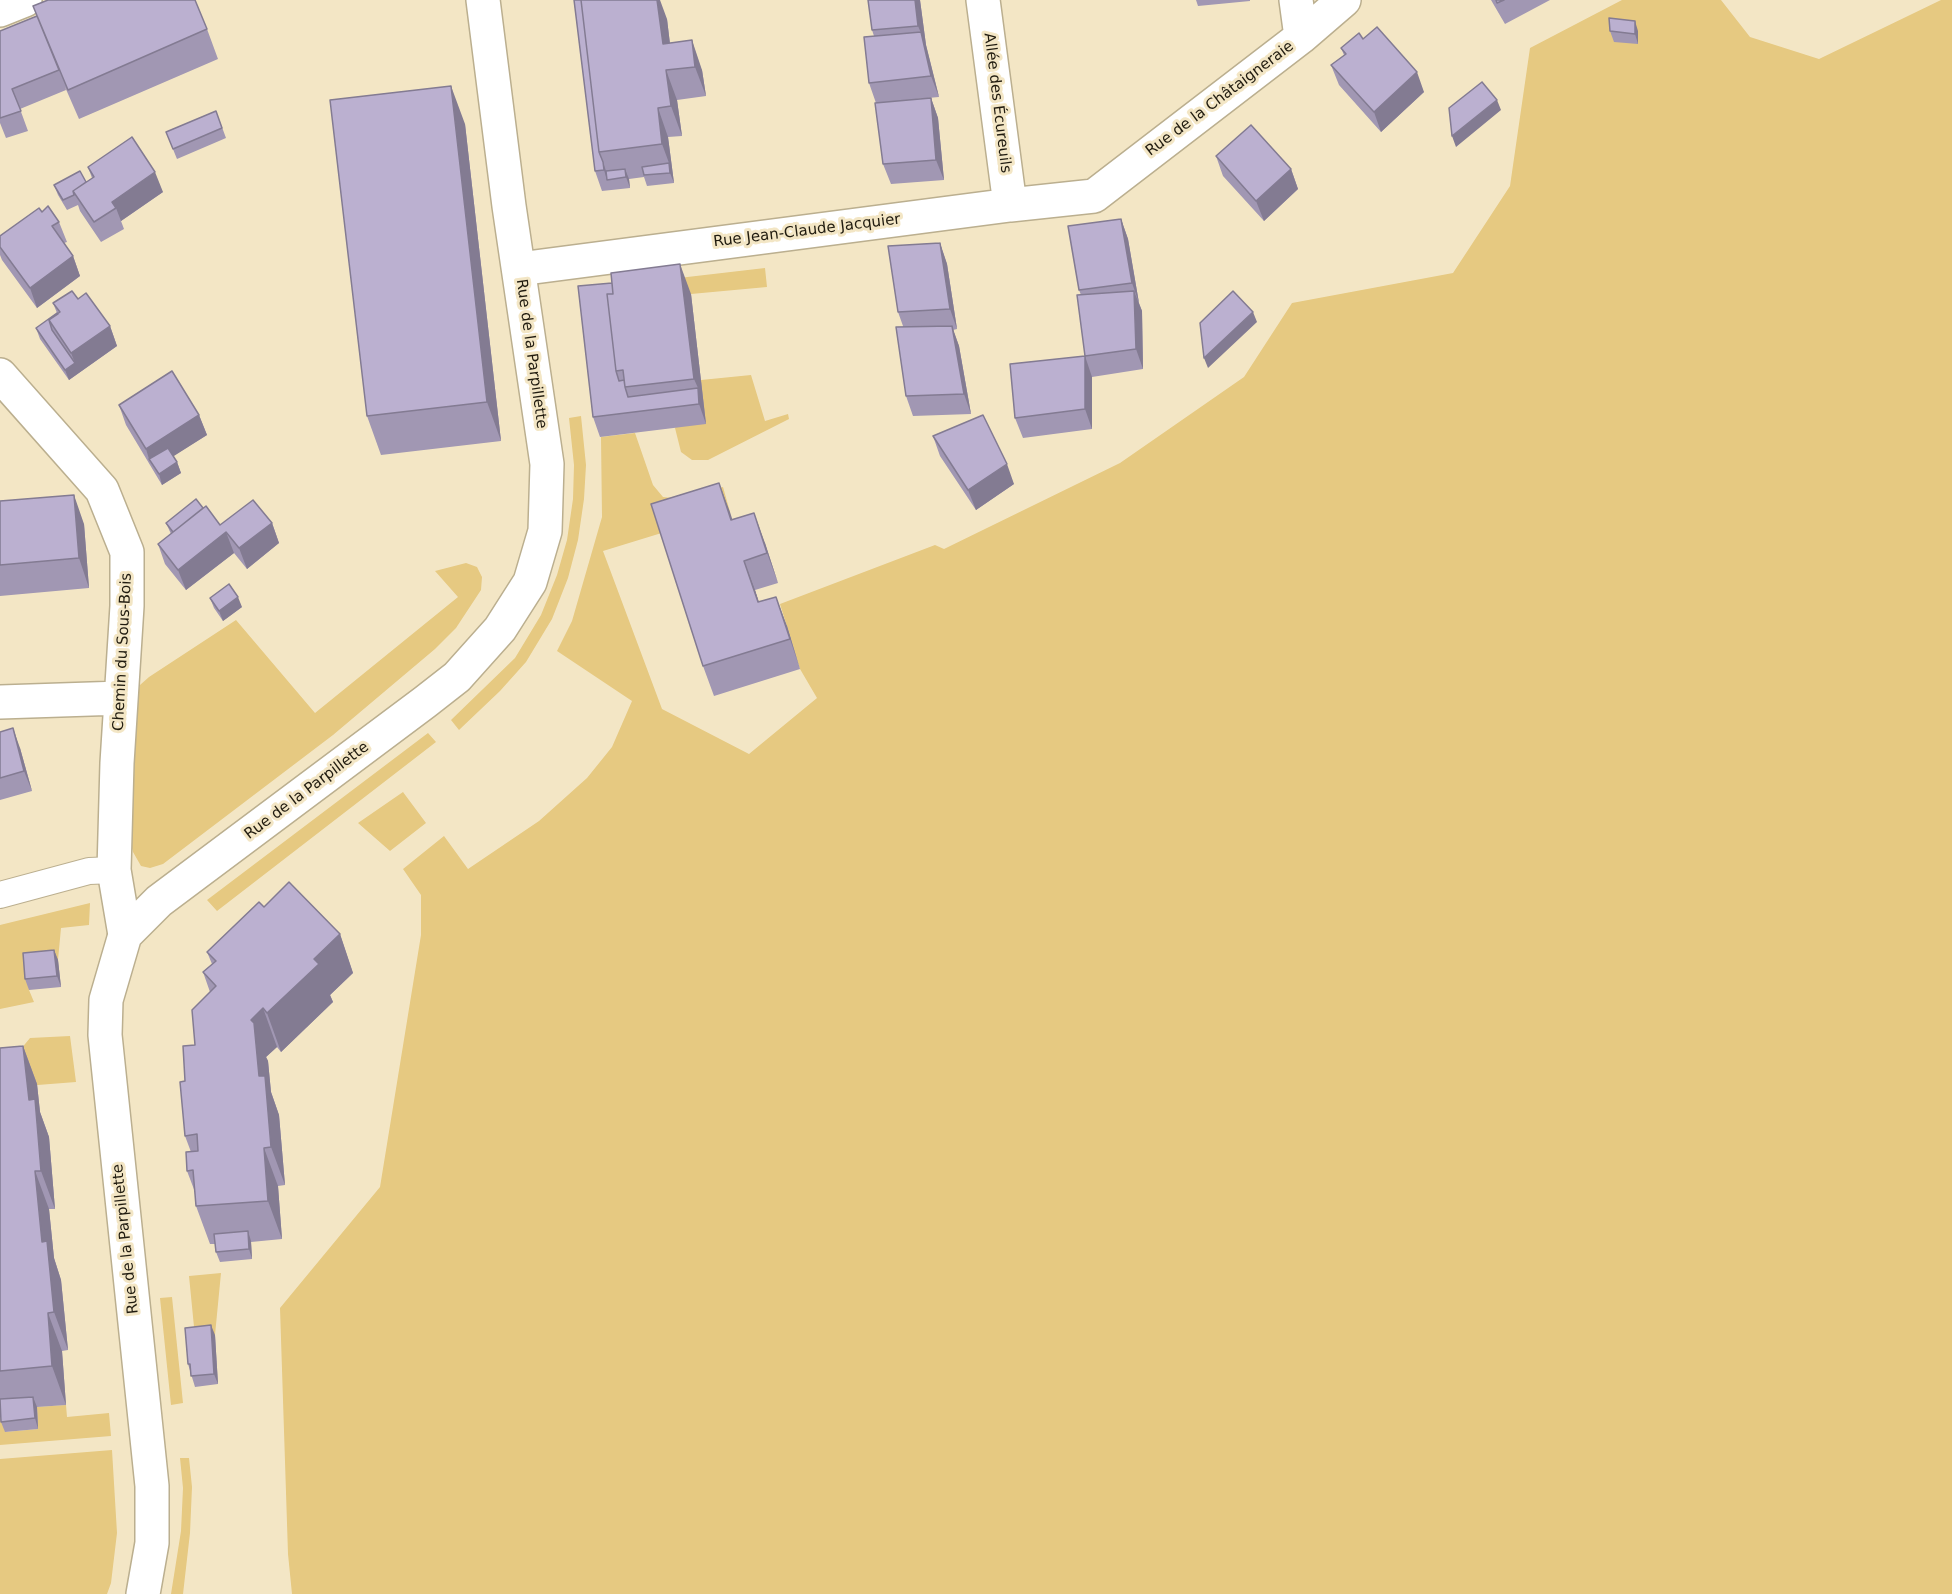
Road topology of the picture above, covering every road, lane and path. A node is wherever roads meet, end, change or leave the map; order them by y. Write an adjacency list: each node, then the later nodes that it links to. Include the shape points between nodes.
1 (25, 0): 6 (street)
2 (483, 0): 10 (street, Rue de la Parpillette)
3 (983, 0): 9 (street, Allée des Écureuils)
4 (1296, 0): 7 (street)
5 (1344, 0): 7 (street, Rue de la Châtaigneraie)
6 (0, 10)
7 (1301, 37): 8 (street, Rue de la Châtaigneraie)
8 (1094, 196): 9 (street, Rue Jean-Claude Jacquier)
9 (1010, 205): 10 (street, Rue Jean-Claude Jacquier)
10 (519, 269): 16 (street, Rue de la Parpillette, via 547,464 545,531 530,582 500,630 457,677 159,901)
11 (0, 375): 12 (street, Chemin du Sous-Bois, via 102,490 127,552)
12 (121, 699): 13 (street); 14 (street, Chemin du Sous-Bois)
13 (0, 702)
14 (114, 870): 15 (street, via 89,871); 16 (street, Chemin du Sous-Bois)
15 (0, 895)
16 (125, 935): 17 (street, Rue de la Parpillette, via 106,1000 105,1035 152,1486 152,1543)
17 (143, 1594)

